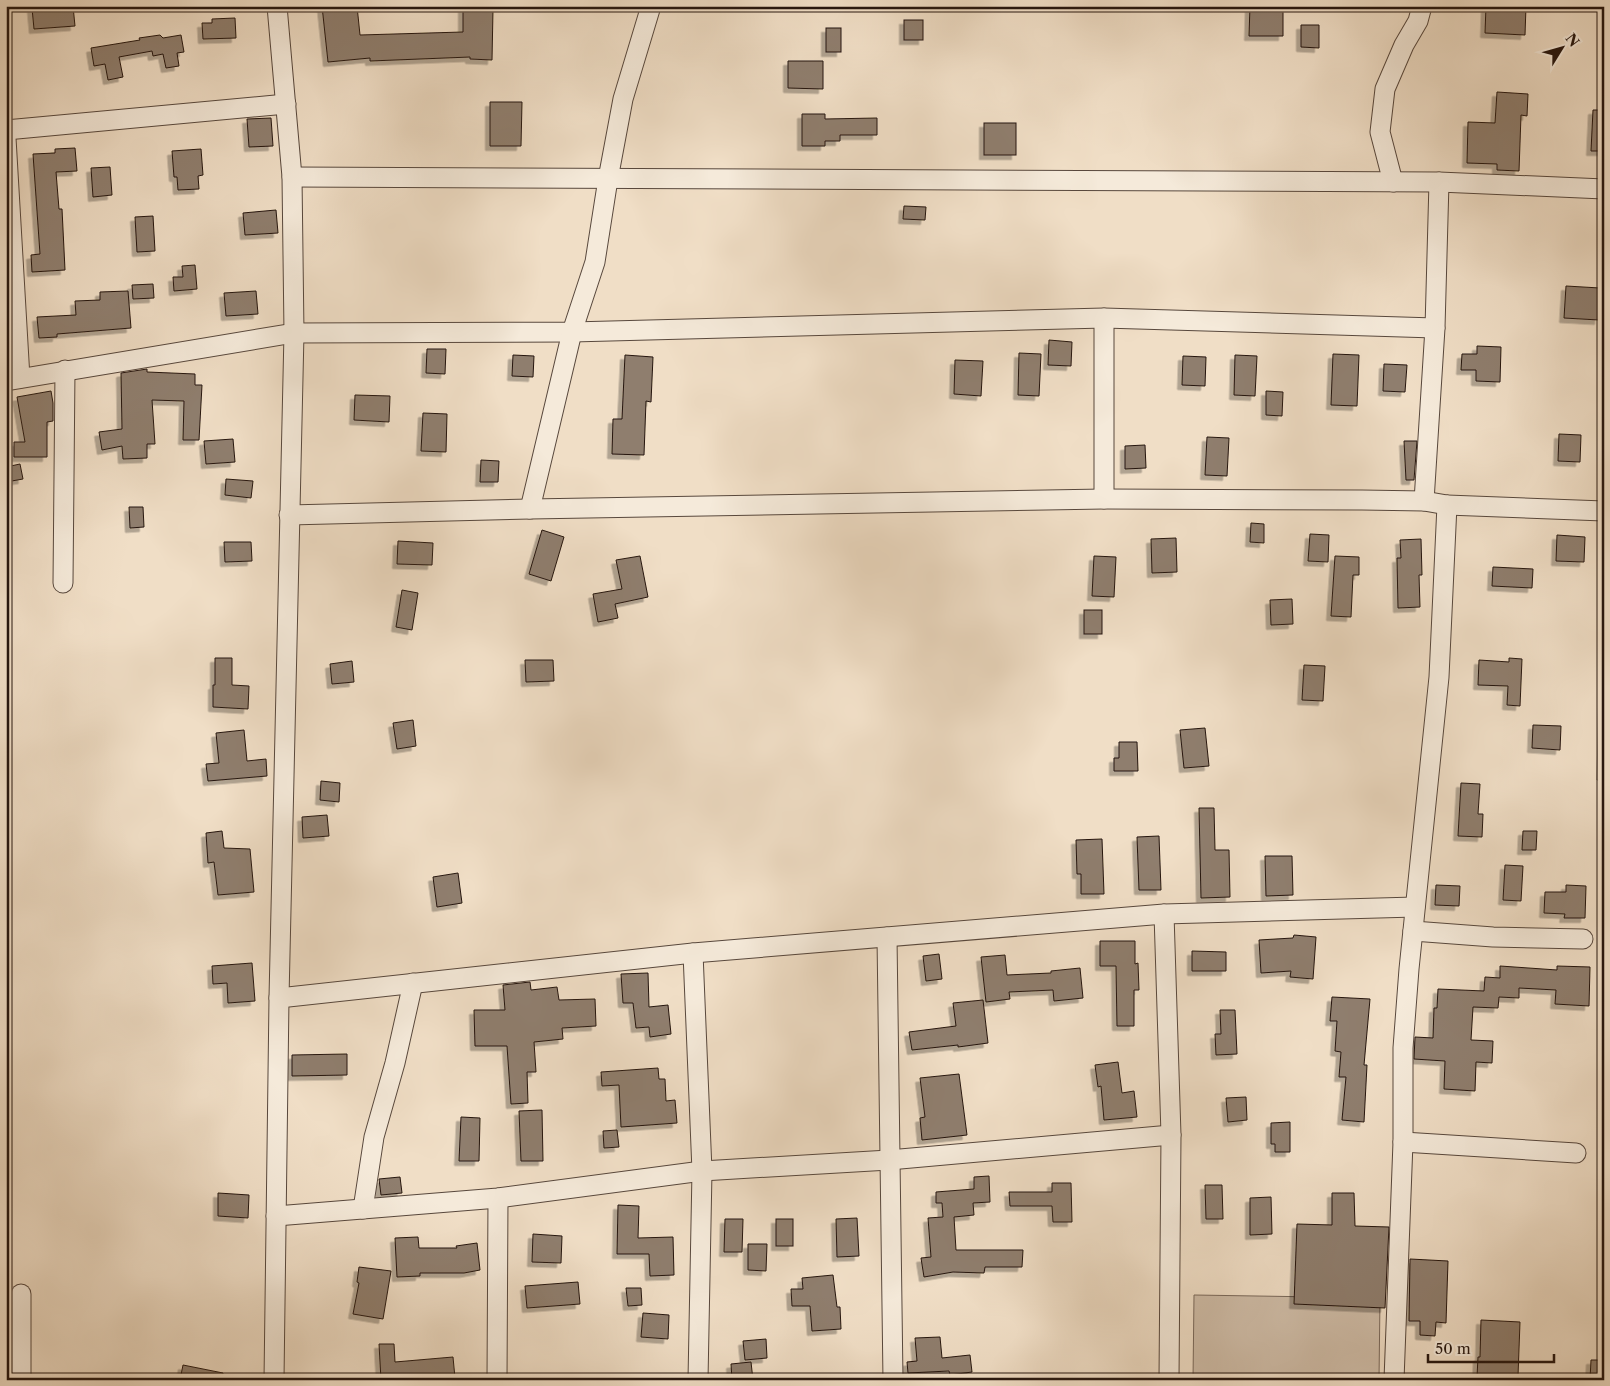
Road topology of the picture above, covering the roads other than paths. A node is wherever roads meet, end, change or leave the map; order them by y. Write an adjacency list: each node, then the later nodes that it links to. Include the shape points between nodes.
1 (277, 6): 4 (street)
2 (651, 6): 8 (street, via 623,99)
3 (1422, 6): 9 (street, via 1385,89 1380,132)
4 (286, 104): 5 (street); 7 (street)
5 (6, 130)
6 (6, 138): 17 (street)
7 (292, 177): 8 (street); 15 (street)
8 (608, 179): 9 (street); 14 (street, via 595,262)
9 (1393, 182): 10 (street)
10 (1439, 182): 11 (street); 13 (street)
11 (1604, 189)
12 (1104, 318): 13 (street); 14 (street); 18 (street)
13 (1435, 328): 19 (street)
14 (572, 332): 15 (street); 21 (street)
15 (294, 334): 16 (street); 23 (street)
16 (65, 370): 17 (street); 24 (street)
17 (13, 379)
18 (1104, 499): 19 (street); 21 (street)
19 (1424, 501): 20 (street)
20 (1447, 506): 22 (street); 25 (street, via 1439,677)
21 (530, 509): 23 (street)
22 (1604, 512)
23 (289, 515): 32 (street)
24 (63, 583)
25 (1415, 907): 26 (street); 27 (street)
26 (1164, 914): 28 (street); 33 (street)
27 (1413, 931): 29 (street); 34 (street, via 1403,1048)
28 (887, 937): 30 (street); 36 (street)
29 (1583, 939)
30 (693, 953): 31 (street); 37 (street)
31 (413, 982): 32 (street); 39 (street, via 374,1137)
32 (279, 998): 40 (street)
33 (1171, 1135): 36 (street); 47 (street)
34 (1402, 1142): 35 (street); 48 (street)
35 (1576, 1153)
36 (889, 1160): 37 (street); 46 (street)
37 (702, 1172): 38 (street); 45 (street)
38 (498, 1198): 39 (street); 44 (street)
39 (364, 1209): 40 (street)
40 (276, 1216): 43 (street)
41 (21, 1294): 42 (street)
42 (21, 1380)
43 (274, 1380)
44 (497, 1380)
45 (698, 1380)
46 (893, 1380)
47 (1169, 1380)
48 (1394, 1380)

